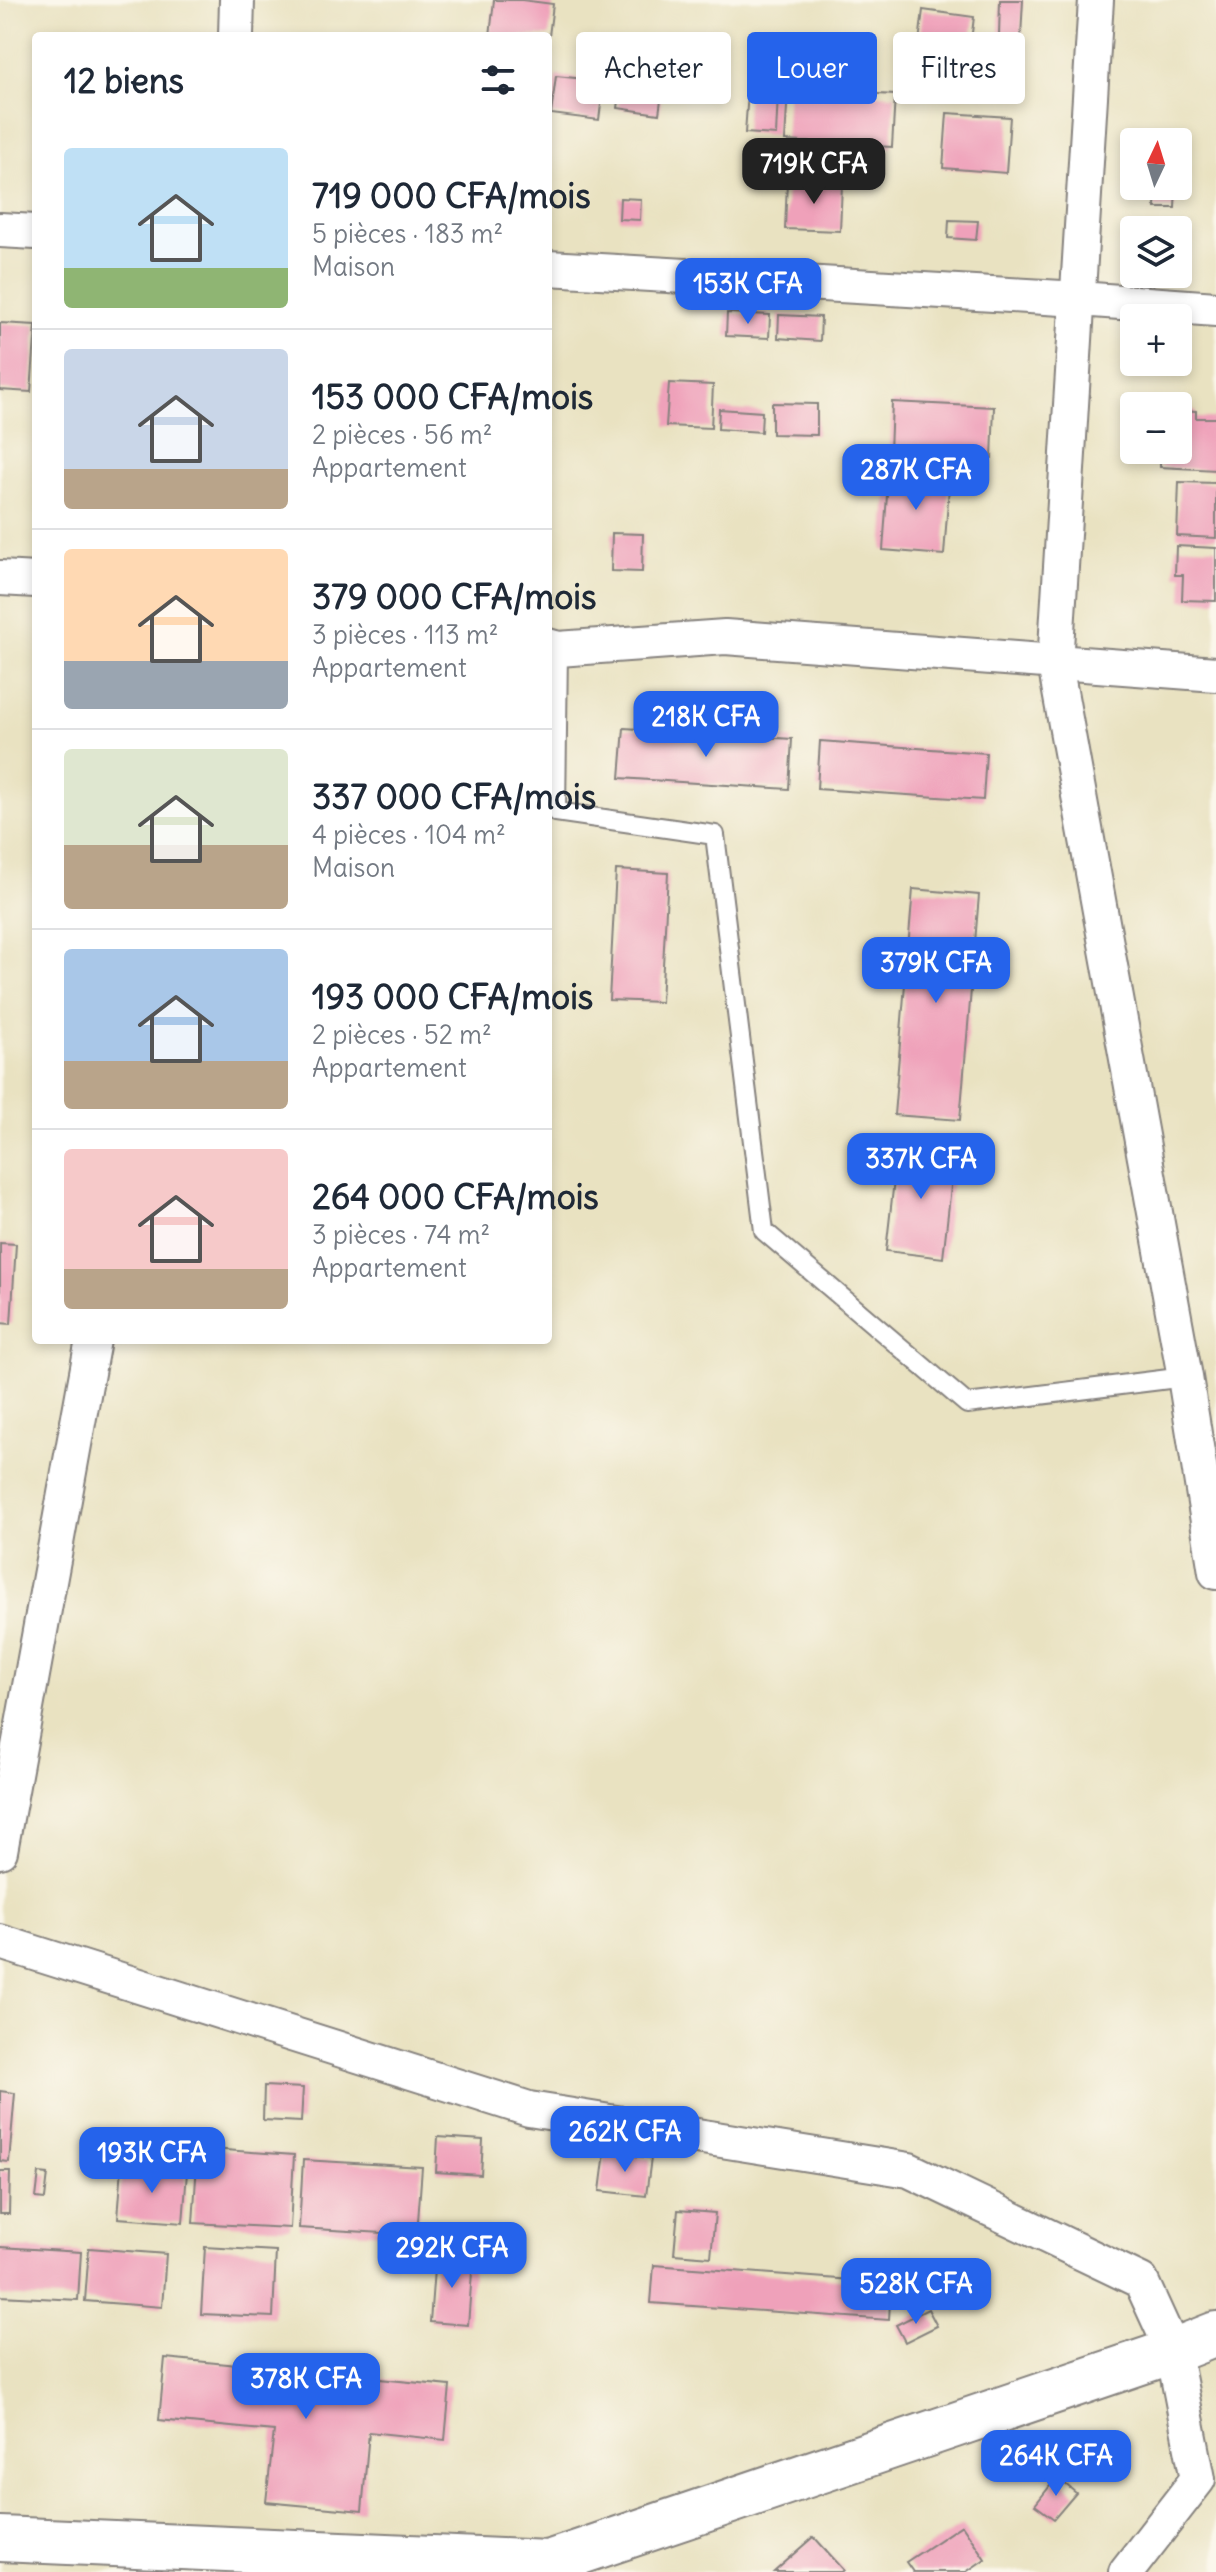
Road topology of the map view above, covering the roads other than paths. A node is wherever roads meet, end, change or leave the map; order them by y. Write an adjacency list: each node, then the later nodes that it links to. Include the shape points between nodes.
1 (237, 0): 3 (street)
2 (1096, 0): 7 (street)
3 (236, 32)
4 (0, 230): 5 (street)
5 (32, 232)
6 (552, 268): 7 (street)
7 (1079, 299): 8 (street); 12 (street)
8 (1216, 309)
9 (0, 578): 10 (street)
10 (32, 580)
11 (553, 647): 12 (street, via 725,637); 15 (lane, via 556,812 715,835 764,1231 967,1404)
12 (1055, 664): 13 (street); 15 (street)
13 (1216, 674)
14 (92, 1344): 17 (street)
15 (1185, 1377): 16 (street)
16 (1216, 1572)
17 (0, 1851)
18 (0, 1942): 20 (street, via 529,2109 909,2170 1141,2281)
19 (1216, 2334): 20 (main road)
20 (1173, 2351): 22 (main road); 23 (street, via 1198,2479)
21 (0, 2539): 22 (main road)
22 (552, 2567)
23 (1126, 2572)

